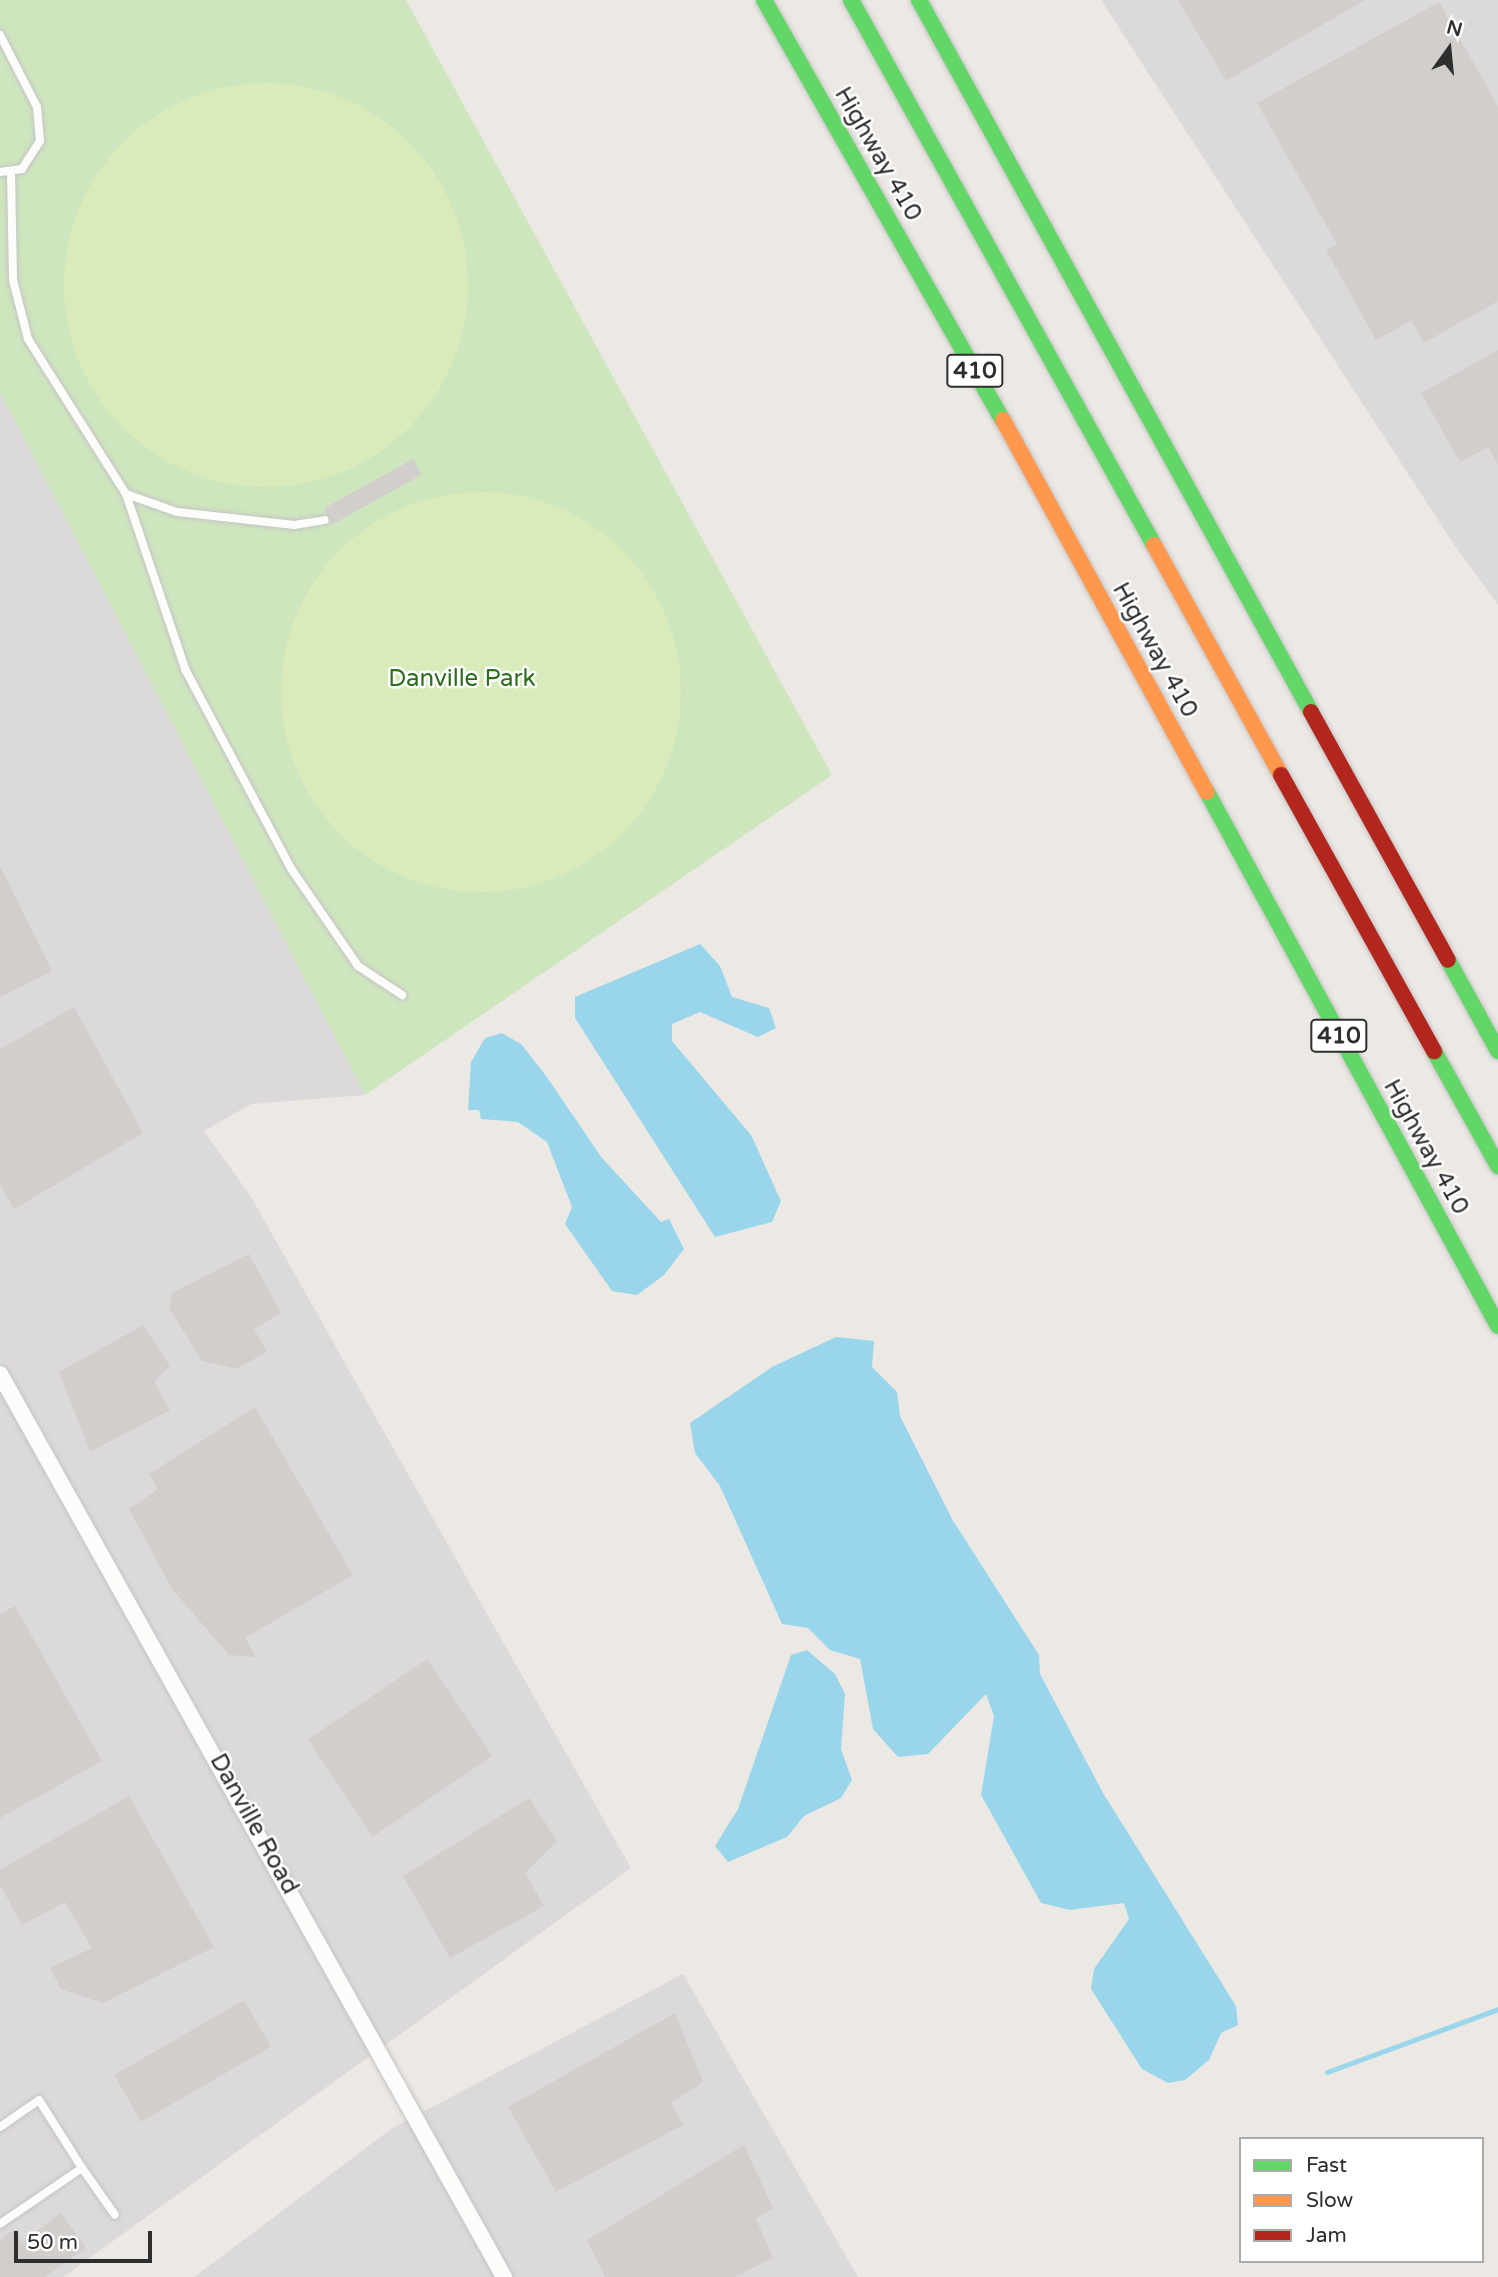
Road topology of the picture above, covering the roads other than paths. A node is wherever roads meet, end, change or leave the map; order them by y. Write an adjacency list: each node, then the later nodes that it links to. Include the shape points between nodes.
1 (764, 0): 14 (highway, Highway 410 / 410, via 1021,452)
2 (850, 0): 13 (highway)
3 (919, 0): 9 (highway)
4 (0, 35): 6 (lane, via 37,107 39,127 36,153)
5 (0, 172): 6 (lane)
6 (11, 173): 7 (lane, via 13,280 29,339)
7 (126, 494): 8 (lane, via 177,512 294,525); 10 (lane, via 186,671 238,773 292,870 358,967)
8 (325, 520)
9 (1303, 694): 11 (highway); 12 (highway)
10 (402, 995)
11 (1498, 1016)
12 (1498, 1052)
13 (1498, 1166)
14 (1498, 1326)
15 (0, 1374): 20 (street, Danville Road)
16 (0, 2127): 17 (lane, via 39,2100)
17 (82, 2168): 18 (lane); 19 (lane)
18 (115, 2214)
19 (0, 2224)
20 (504, 2277)

